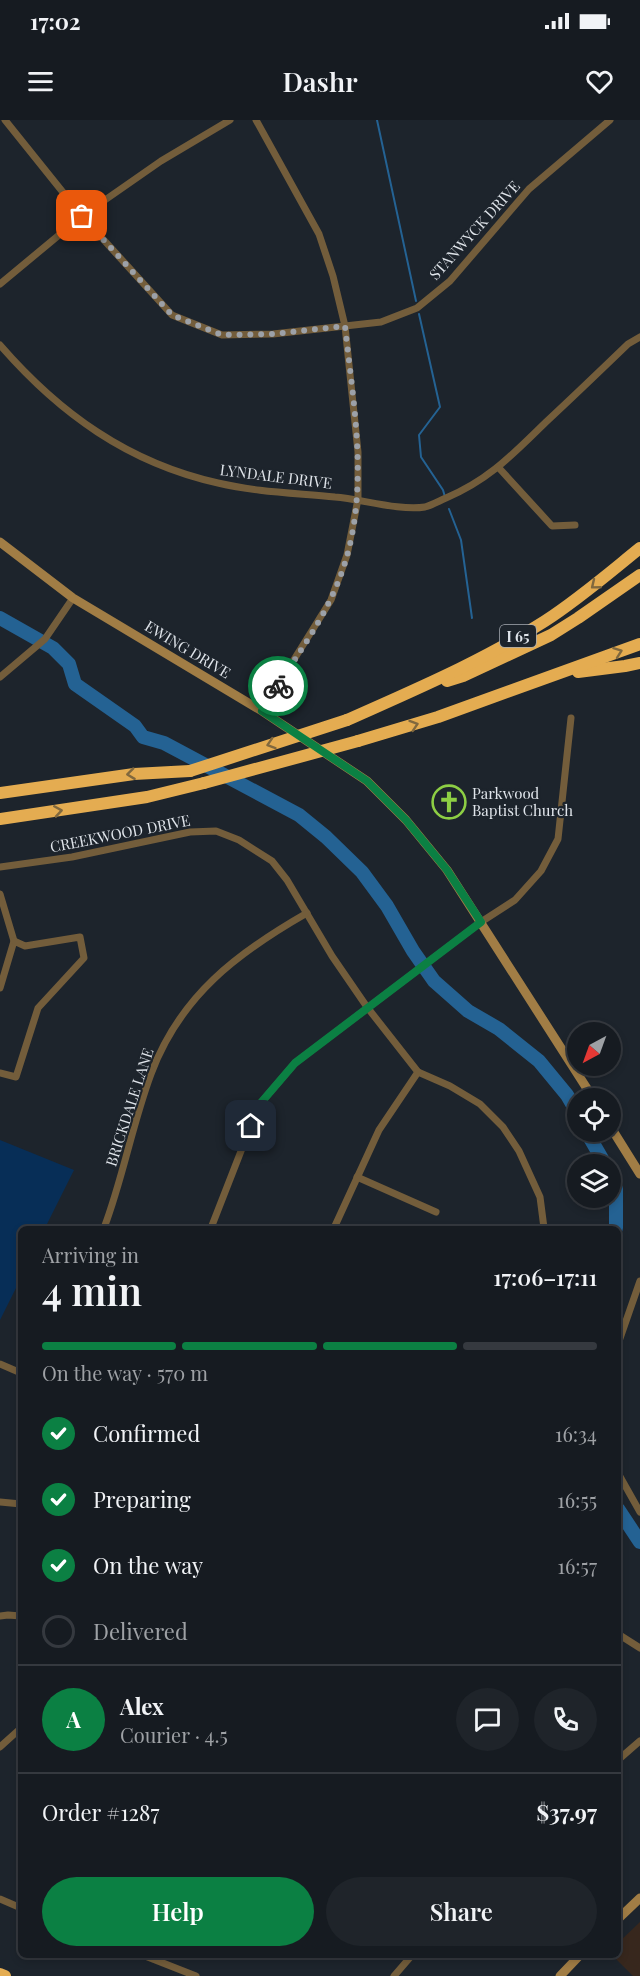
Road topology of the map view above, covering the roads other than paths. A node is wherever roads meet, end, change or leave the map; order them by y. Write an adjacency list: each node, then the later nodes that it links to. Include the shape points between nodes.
1 (5, 120): 5 (street, STANWYCK DRIVE)
2 (230, 120): 5 (street)
3 (256, 120): 7 (street, via 318,234)
4 (610, 120): 7 (street, STANWYCK DRIVE, via 529,189 450,281 417,308 381,322)
5 (82, 216): 6 (street); 7 (street, STANWYCK DRIVE, via 172,315 222,335)
6 (0, 284)
7 (345, 326): 11 (street, via 358,452)
8 (640, 337): 10 (street, LYNDALE DRIVE, via 628,344)
9 (0, 345): 11 (street, LYNDALE DRIVE, via 60,406 115,444 146,459 220,484)
10 (499, 468): 11 (street, LYNDALE DRIVE, via 464,490 425,507); 12 (street, via 552,526)
11 (358, 499): 22 (street, via 347,555 331,600)
12 (575, 525)
13 (0, 543): 16 (main road, EWING DRIVE)
14 (640, 548): 21 (highway, I 65, one-way to 21, via 544,622 479,659)
15 (640, 575): 21 (highway, via 551,634 463,676)
16 (73, 598): 20 (street, via 45,639); 22 (main road, EWING DRIVE)
17 (640, 644): 19 (highway, one-way to 17)
18 (640, 663): 19 (highway)
19 (556, 675): 25 (highway, one-way to 19, bridge, via 147,797 204,783 438,717)
20 (0, 677)
21 (384, 703): 24 (highway, I 65, one-way to 24, bridge, via 347,720 189,771 134,774)
22 (262, 711): 29 (main road, EWING DRIVE, via 367,781 447,870)
23 (571, 718): 29 (street, via 558,839 541,871 515,900)
24 (0, 793)
25 (0, 819)
26 (0, 867): 28 (street, CREEKWOOD DRIVE, via 72,857 190,832 216,831 272,861)
27 (0, 894): 30 (street)
28 (307, 913): 32 (street, CREEKWOOD DRIVE); 40 (street, BRICKDALE LANE, via 242,953 213,978 174,1026 151,1074)
29 (481, 922): 32 (street); 35 (main road, EWING DRIVE)
30 (14, 941): 31 (street); 34 (street, via 25,946 80,937 84,958 38,1008 16,1077)
31 (0, 988)
32 (367, 1007): 33 (street, CREEKWOOD DRIVE); 41 (street, via 295,1063 259,1105)
33 (418, 1071): 38 (street, via 379,1130); 43 (street, CREEKWOOD DRIVE, via 480,1104 503,1126 540,1197)
34 (0, 1073)
35 (588, 1088)
36 (620, 1142): 37 (main road)
37 (640, 1174)
38 (357, 1177): 39 (street); 42 (street)
39 (436, 1212)
40 (105, 1226)
41 (212, 1226)
42 (335, 1226)
43 (544, 1226)
44 (640, 1281): 45 (street)
45 (621, 1335)
46 (0, 1364): 47 (street)
47 (18, 1372)
48 (621, 1478): 51 (street)
49 (0, 1502): 50 (street)
50 (18, 1504)
51 (640, 1512)
52 (0, 1616): 53 (street)
53 (18, 1616)
54 (621, 1636): 55 (street)
55 (640, 1648)
56 (18, 1731): 58 (street)
57 (640, 1740): 59 (street)
58 (0, 1747)
59 (621, 1758)
60 (640, 1898): 63 (main road)
61 (0, 1899): 62 (street)
62 (18, 1907)
63 (621, 1915)
64 (150, 1958): 69 (street)
65 (410, 1958): 70 (street)
66 (577, 1958): 71 (main road)
67 (0, 1974): 68 (highway)
68 (5, 1976)
69 (196, 1976)
70 (394, 1976)
71 (560, 1976)

